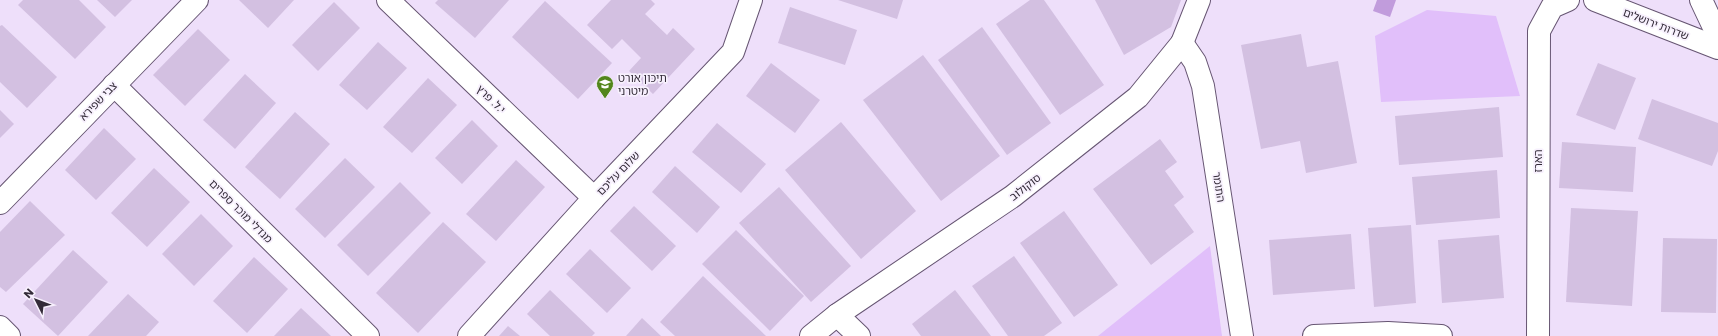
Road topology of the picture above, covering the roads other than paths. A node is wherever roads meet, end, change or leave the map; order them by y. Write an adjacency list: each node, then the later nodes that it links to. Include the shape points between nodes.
1 (197, 0): 11 (street, צבי שפירא)
2 (388, 0): 12 (street, י.ל. פרץ)
3 (751, 0): 12 (street, שלום עליכם, via 733,52)
4 (1199, 0): 9 (street, סוקולוב)
5 (1568, 0): 24 (street, הארז, via 1552,7 1539,31)
6 (1595, 0): 10 (street, שדרות ירושלים)
7 (1701, 0): 8 (street)
8 (1718, 36)
9 (1182, 43): 14 (street, סוקולוב, via 1138,97 1014,196); 21 (street, התומר, via 1195,62 1203,86)
10 (1718, 48)
11 (114, 85): 13 (street, צבי שפירא); 17 (street, מנדלי מוכר ספרים)
12 (594, 198): 18 (street, שלום עליכם)
13 (0, 203)
14 (838, 315): 19 (street, סוקולוב); 20 (street)
15 (0, 327): 16 (street)
16 (10, 336)
17 (368, 336)
18 (469, 336)
19 (811, 336)
20 (859, 336)
21 (1242, 336)
22 (1314, 336): 23 (street, via 1388,333)
23 (1441, 336)
24 (1538, 336)

